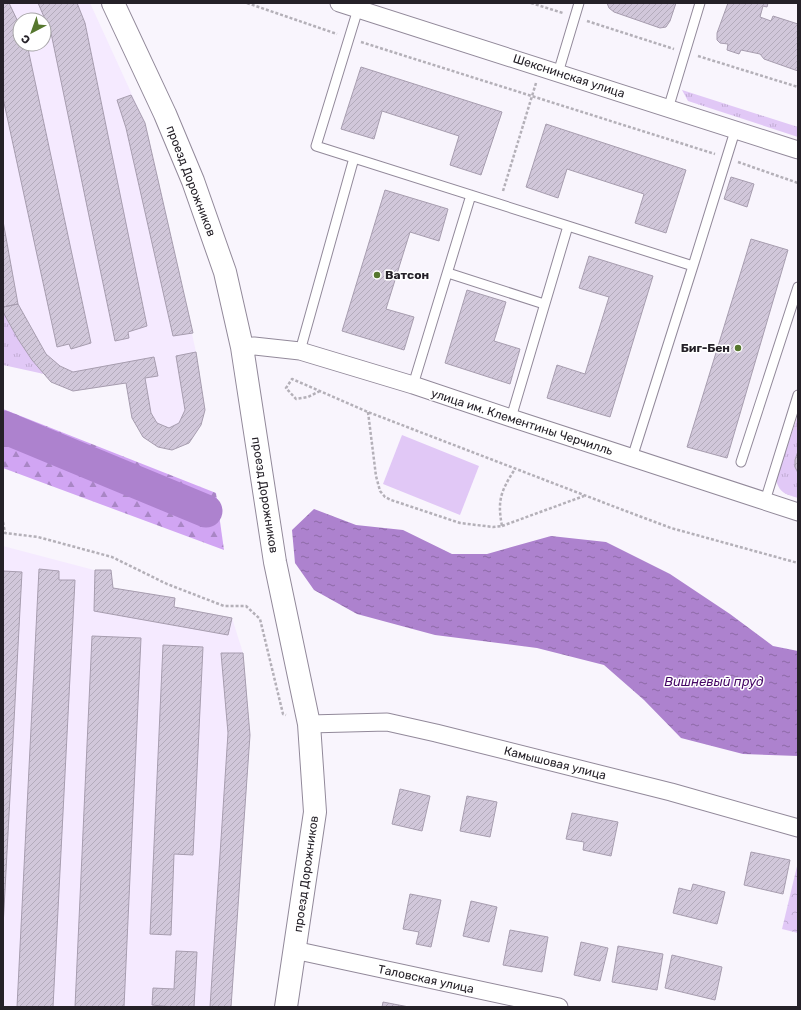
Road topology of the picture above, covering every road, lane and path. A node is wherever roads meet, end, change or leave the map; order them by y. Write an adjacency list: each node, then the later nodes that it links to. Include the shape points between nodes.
1 (113, 3): 28 (main road, проезд Дорожников, via 194,181 225,272)
2 (247, 3): 9 (path)
3 (339, 3): 7 (street, Шекснинская улица)
4 (531, 3): 8 (path)
5 (579, 3): 8 (lane)
6 (700, 3): 10 (lane)
7 (367, 8): 9 (lane); 11 (street, Шекснинская улица)
8 (575, 17): 10 (path); 12 (lane)
9 (350, 38): 14 (path); 18 (lane, via 316,146)
10 (685, 52): 13 (path); 15 (lane)
11 (541, 68): 12 (street, Шекснинская улица); 14 (path)
12 (558, 73): 15 (street, Шекснинская улица)
13 (798, 87)
14 (532, 96): 19 (path); 22 (path)
15 (668, 109): 16 (street, Шекснинская улица)
16 (735, 131): 17 (street, Шекснинская улица); 19 (lane)
17 (798, 150)
18 (354, 158): 21 (lane); 29 (lane)
19 (727, 158): 20 (path); 24 (lane)
20 (798, 183)
21 (472, 195): 22 (lane); 25 (lane)
22 (499, 204): 23 (lane)
23 (568, 226): 24 (lane); 27 (lane)
24 (693, 266): 35 (lane)
25 (448, 273): 27 (lane); 30 (lane)
26 (798, 287): 36 (lane)
27 (544, 304): 34 (lane)
28 (242, 347): 29 (street, улица им. Клементины Черчилль); 44 (main road, проезд Дорожников, via 276,562)
29 (300, 351): 30 (street, улица им. Клементины Черчилль)
30 (413, 385): 34 (street, улица им. Клементины Черчилль)
31 (320, 391): 31 (path, via 292,379 286,388 296,399); 33 (path)
32 (798, 395): 39 (lane)
33 (368, 412): 37 (path); 42 (path, via 376,476 380,491 385,497 460,523 493,528)
34 (511, 418): 35 (street, улица им. Клементины Черчилль)
35 (632, 458): 39 (street, улица им. Клементины Черчилль)
36 (741, 462)
37 (515, 469): 38 (path); 42 (path, via 500,501)
38 (585, 496): 42 (path); 43 (path, via 671,528)
39 (765, 501): 40 (street, улица им. Клементины Черчилль)
40 (798, 512)
41 (3, 522): 44 (path, via 5,532 38,536 112,557 167,584 224,606 246,606 260,619 283,714)
42 (502, 526)
43 (798, 563)
44 (309, 724): 45 (street, Камышовая улица, via 387,722 671,792); 46 (main road, проезд Дорожников, via 315,812)
45 (798, 828)
46 (294, 950): 47 (main road, проезд Дорожников); 48 (street, Таловская улица)
47 (286, 1007)
48 (559, 1007)

